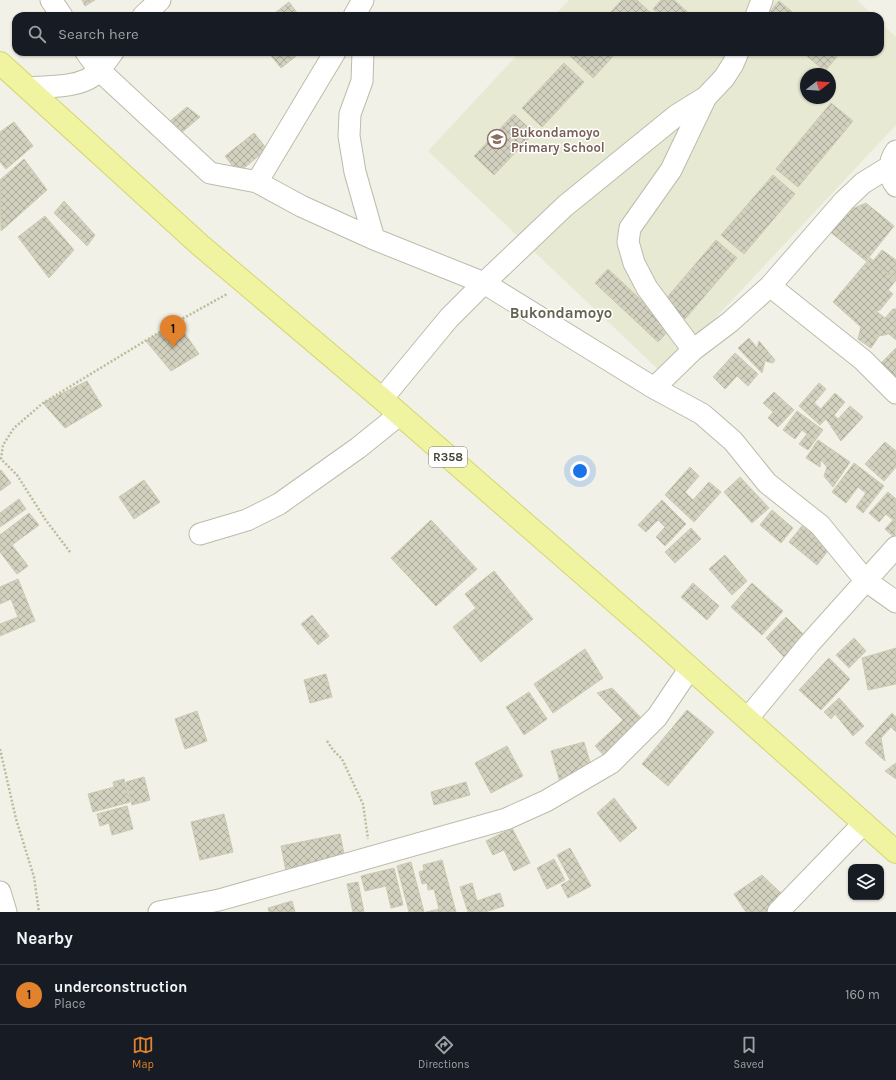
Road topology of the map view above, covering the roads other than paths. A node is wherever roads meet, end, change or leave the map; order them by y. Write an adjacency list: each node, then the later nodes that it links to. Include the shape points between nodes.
1 (51, 0): 6 (street)
2 (160, 0): 7 (street)
3 (363, 0): 8 (street)
4 (370, 0): 9 (street)
5 (762, 0): 10 (street)
6 (59, 12)
7 (147, 12)
8 (356, 12)
9 (368, 12)
10 (758, 12)
11 (89, 56): 17 (street)
12 (110, 56): 17 (street)
13 (333, 56): 21 (street)
14 (363, 56): 22 (street, via 362,81 350,114 349,136 355,172)
15 (736, 56): 19 (street, via 724,78)
16 (0, 63): 18 (main road, R358)
17 (99, 70): 18 (street, via 84,81 69,85); 21 (street, via 210,173)
18 (29, 88): 28 (main road, R358, via 200,245)
19 (706, 96): 23 (street, via 678,115 577,196); 25 (street, via 671,170 630,228 628,242 634,263 647,288)
20 (894, 168): 24 (street, via 863,183 844,201)
21 (256, 182): 22 (street, via 301,206)
22 (374, 239): 23 (street)
23 (484, 282): 26 (street); 28 (street, via 449,318)
24 (770, 286): 25 (street, via 730,322); 27 (street, via 863,360)
25 (693, 350): 26 (street)
26 (654, 388): 32 (street, via 702,414 733,441 767,482 820,525)
27 (896, 393)
28 (382, 399): 29 (main road, R358)
29 (399, 415): 30 (street, via 279,504 247,520); 34 (main road, R358)
30 (200, 534)
31 (896, 547): 32 (street)
32 (865, 580): 33 (street); 35 (street)
33 (896, 602)
34 (690, 668): 35 (main road, R358); 40 (street, via 657,717 611,763 546,801 506,819 219,900)
35 (748, 718): 36 (main road, R358)
36 (863, 824): 37 (main road, R358); 41 (street)
37 (896, 852)
38 (0, 892): 39 (street)
39 (6, 912)
40 (159, 912)
41 (778, 912)

